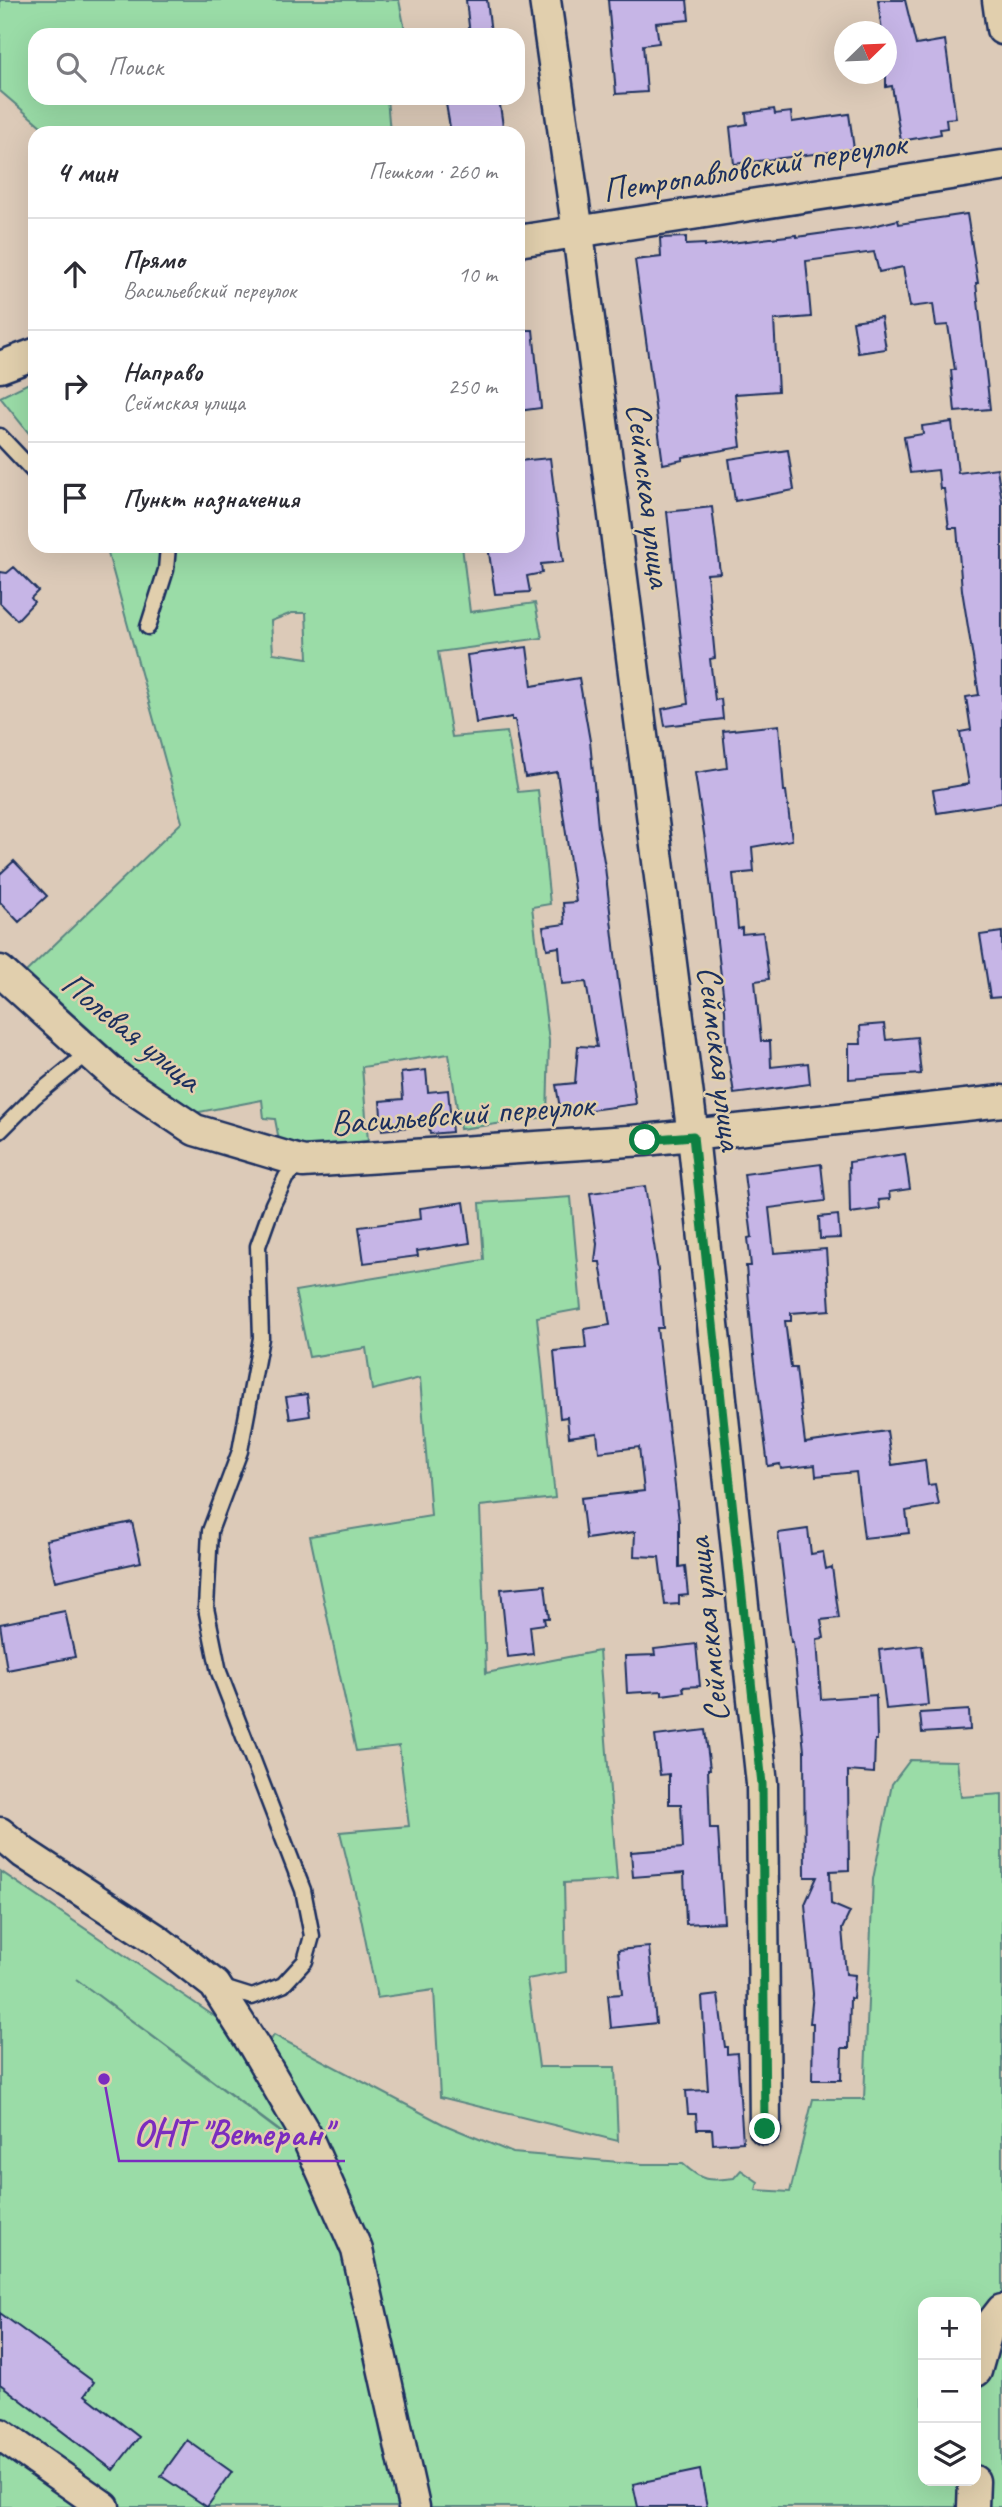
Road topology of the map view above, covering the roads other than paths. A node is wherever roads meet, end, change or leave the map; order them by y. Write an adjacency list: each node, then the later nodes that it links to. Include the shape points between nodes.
1 (545, 0): 5 (street, Сеймская улица)
2 (998, 0): 3 (street)
3 (1002, 29)
4 (1002, 166): 5 (street, Петропавловский переулок)
5 (578, 233): 6 (street, Петропавловский переулок); 17 (street, Сеймская улица)
6 (525, 240)
7 (28, 357): 8 (street)
8 (0, 367)
9 (0, 436): 10 (lane)
10 (28, 465)
11 (167, 553): 12 (lane)
12 (148, 627)
13 (0, 971): 14 (street, Полевая улица)
14 (89, 1052): 16 (lane); 18 (street, Полевая улица, via 119,1079 195,1130)
15 (1002, 1101): 17 (street, Васильевский переулок)
16 (0, 1131)
17 (693, 1136): 18 (street, Васильевский переулок); 21 (street, Сеймская улица, via 762,1784)
18 (303, 1162): 20 (lane, via 286,1177 258,1246 261,1338 240,1451 211,1531 206,1608 219,1672 303,1890 312,1936 305,1961 283,1985 252,1997)
19 (0, 1833): 20 (street, via 157,1940)
20 (215, 1986): 27 (street, via 306,2135 357,2250)
21 (765, 2129)
22 (1002, 2310): 23 (street, via 988,2328)
23 (979, 2360)
24 (0, 2434): 26 (street)
25 (974, 2486): 28 (street)
26 (104, 2507)
27 (414, 2507)
28 (973, 2507)

